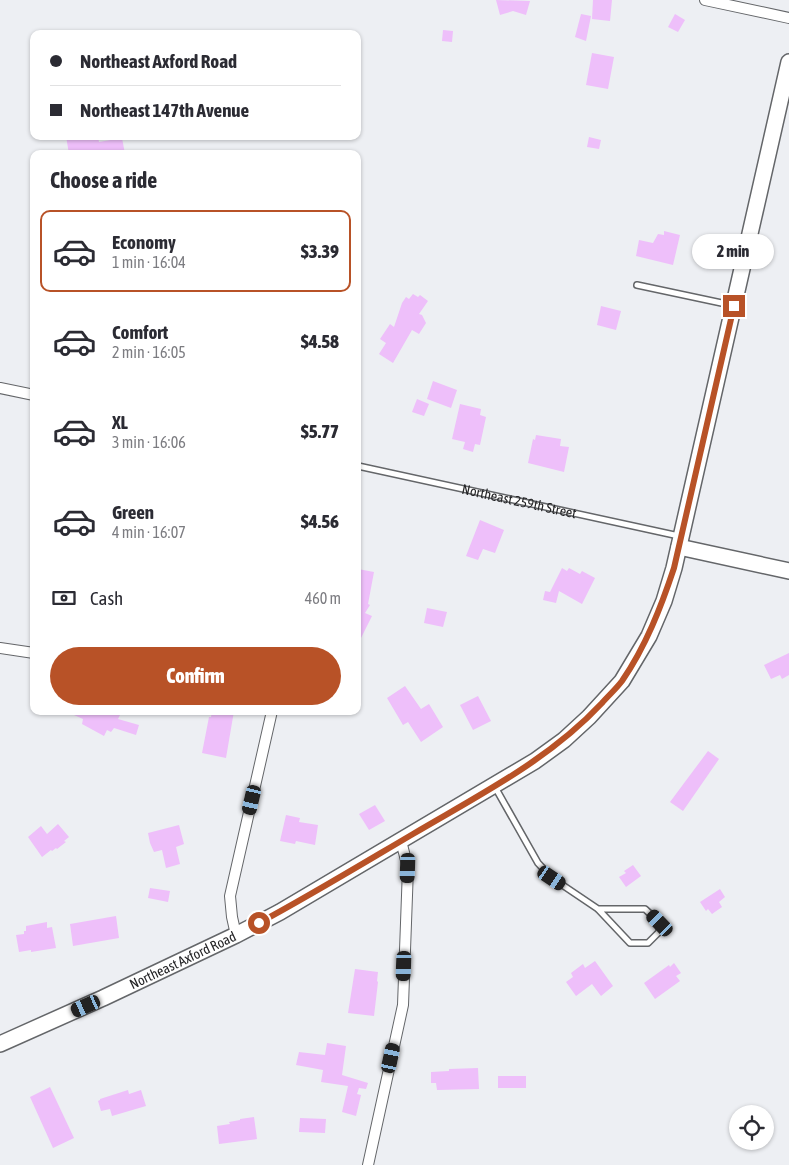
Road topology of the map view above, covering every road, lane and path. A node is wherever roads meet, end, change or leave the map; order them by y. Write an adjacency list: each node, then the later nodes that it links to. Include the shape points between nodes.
1 (705, 0): 2 (street)
2 (789, 18)
3 (789, 62): 5 (main road, Northeast Axford Road)
4 (637, 284): 5 (lane)
5 (734, 306): 9 (main road, Northeast Axford Road)
6 (0, 388): 7 (street)
7 (30, 395)
8 (361, 467): 9 (lane, Northeast 259th Street)
9 (681, 542): 10 (main road, Northeast 259th Street); 14 (main road, Northeast Axford Road, via 664,601 622,681 564,740)
10 (789, 571)
11 (0, 648): 12 (street)
12 (30, 652)
13 (271, 715): 17 (street, via 230,896)
14 (495, 786): 15 (main road, Northeast Axford Road); 16 (lane, via 538,863 552,878)
15 (401, 841): 17 (main road, Northeast Axford Road); 19 (street, via 408,868 403,1005)
16 (598, 908): 16 (lane, via 630,943 648,943 659,932 660,923 645,909)
17 (236, 935): 18 (main road, Northeast Axford Road)
18 (0, 1044)
19 (368, 1165)

